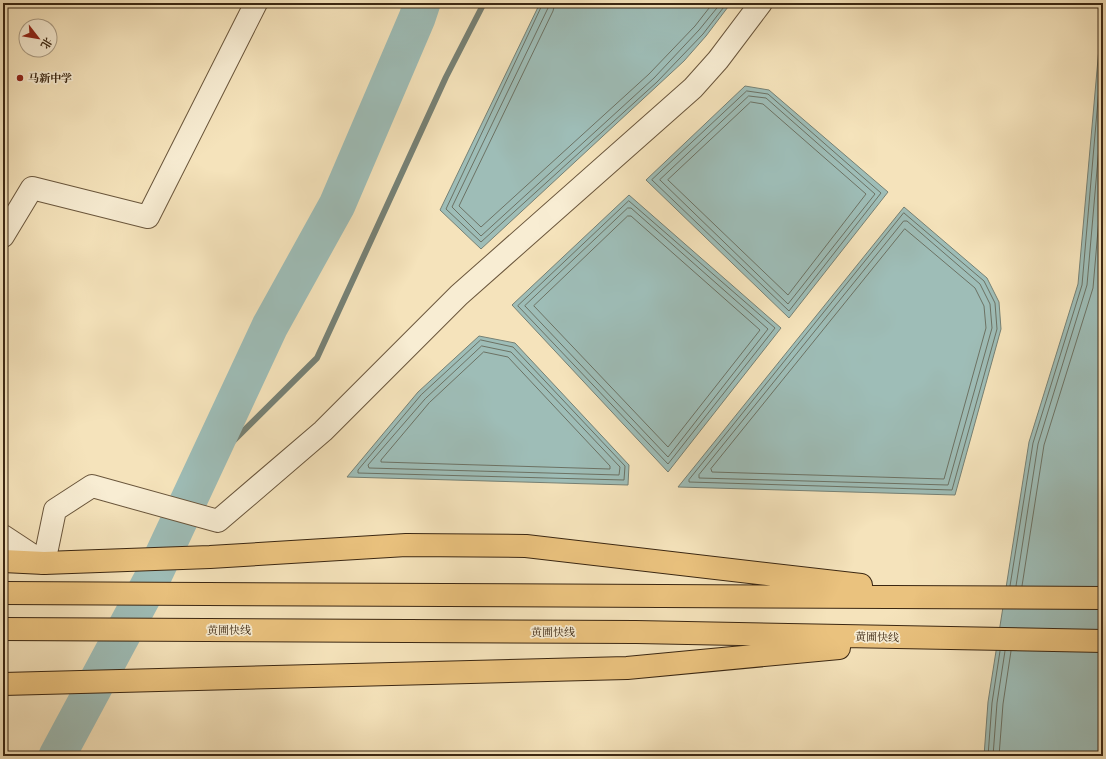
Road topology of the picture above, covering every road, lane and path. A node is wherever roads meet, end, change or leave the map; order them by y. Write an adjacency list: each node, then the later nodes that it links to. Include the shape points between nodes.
1 (256, 3): 3 (street, via 148,217 32,188)
2 (761, 3): 6 (street, via 718,60 693,88 459,296 323,431 218,521 92,486 54,510)
3 (3, 236)
4 (3, 536): 6 (street)
5 (3, 561): 6 (highway)
6 (44, 563): 8 (highway, via 210,557 406,545 526,546)
7 (3, 593): 8 (highway)
8 (971, 597): 9 (highway)
9 (1103, 598)
10 (3, 629): 11 (highway, 黄圃快线, via 628,632)
11 (944, 638): 12 (highway, 黄圃快线); 13 (highway, via 627,668)
12 (1103, 642)
13 (3, 684)

